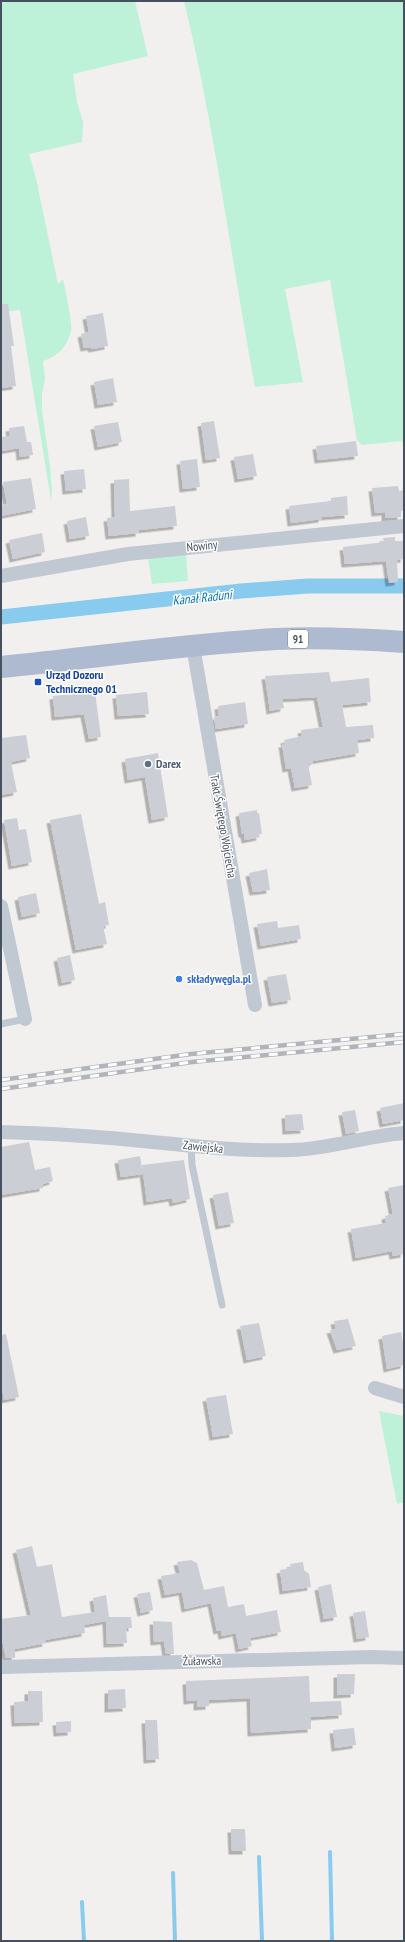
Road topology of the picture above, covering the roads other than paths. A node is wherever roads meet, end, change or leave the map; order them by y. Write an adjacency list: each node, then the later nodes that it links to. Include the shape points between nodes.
1 (404, 526): 2 (street, Nowiny, via 128,554)
2 (1, 576)
3 (404, 642): 4 (main road, 91, via 277,639)
4 (193, 646): 5 (main road, 91); 8 (street, Trakt Świętego Wojciecha)
5 (1, 667)
6 (1, 906): 7 (street)
7 (4, 938): 9 (street)
8 (255, 1006)
9 (25, 1019): 10 (lane)
10 (1, 1024)
11 (1, 1132): 13 (street, Zawiejska)
12 (404, 1133): 13 (street, Zawiejska, via 319,1148 292,1150 232,1150)
13 (191, 1146): 14 (lane, via 192,1165)
14 (222, 1305)
15 (375, 1388): 16 (street)
16 (404, 1397)
17 (404, 1658): 18 (street, Żuławska)
18 (1, 1667)

